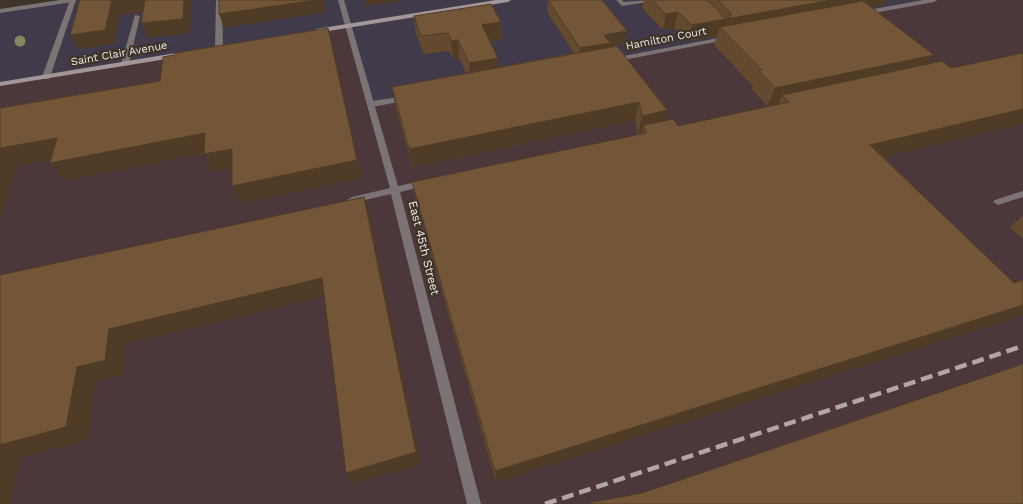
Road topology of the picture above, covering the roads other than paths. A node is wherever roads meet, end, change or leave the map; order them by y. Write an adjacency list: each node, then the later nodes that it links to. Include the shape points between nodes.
1 (73, 0): 8 (street); 20 (street)
2 (219, 0): 15 (street)
3 (341, 0): 11 (street, East 45th Street)
4 (508, 0): 11 (main road)
5 (619, 0): 6 (street, via 622,4)
6 (648, 0)
7 (934, 0): 9 (street)
8 (0, 11)
9 (855, 15)
10 (137, 16): 19 (street)
11 (347, 26): 12 (main road); 23 (street, East 45th Street)
12 (306, 33)
13 (737, 37): 18 (street, Hamilton Court)
14 (228, 46): 15 (main road)
15 (219, 48): 16 (main road)
16 (209, 49)
17 (181, 54): 19 (main road, Saint Clair Avenue)
18 (600, 62)
19 (125, 64): 20 (main road, Saint Clair Avenue)
20 (46, 77): 21 (main road, Saint Clair Avenue)
21 (0, 84)
22 (413, 97): 23 (street)
23 (372, 104): 25 (street, East 45th Street)
24 (437, 181): 25 (street)
25 (395, 190): 27 (street); 29 (street, East 45th Street)
26 (1023, 194): 28 (street)
27 (343, 202)
28 (998, 202)
29 (474, 504)

